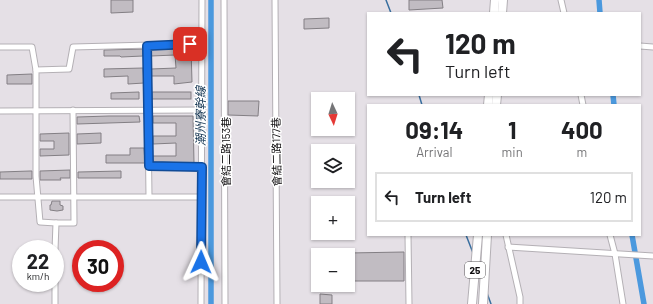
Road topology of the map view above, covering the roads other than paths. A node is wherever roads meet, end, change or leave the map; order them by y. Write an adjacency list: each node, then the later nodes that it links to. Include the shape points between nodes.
1 (202, 0): 18 (street)
2 (224, 0): 41 (street, 會結二路153巷)
3 (275, 0): 42 (street, 會結二路177巷)
4 (495, 0): 7 (main road)
5 (502, 0): 8 (main road)
6 (561, 0): 9 (street)
7 (494, 12)
8 (502, 12)
9 (564, 12)
10 (190, 44): 11 (street)
11 (147, 46): 15 (street, via 73,47 69,69); 16 (street)
12 (641, 46): 14 (street)
13 (0, 47): 15 (street, via 32,47)
14 (653, 47)
15 (36, 70): 20 (street)
16 (148, 109): 17 (street); 18 (street); 21 (street)
17 (73, 110): 20 (street); 27 (street)
18 (202, 110): 22 (street)
19 (0, 111): 20 (street)
20 (35, 111): 23 (street, via 36,176)
21 (149, 166): 22 (street); 24 (street)
22 (202, 167): 25 (street)
23 (39, 196): 26 (street); 27 (street); 28 (street, via 40,222)
24 (149, 196): 25 (street); 27 (street)
25 (202, 196): 40 (street)
26 (0, 197)
27 (75, 197): 28 (street, via 74,223)
28 (56, 223): 34 (street)
29 (408, 236): 43 (street)
30 (478, 236): 44 (main road, 25)
31 (487, 236): 45 (main road, 25)
32 (506, 236): 35 (street)
33 (610, 236): 36 (street)
34 (55, 240)
35 (508, 247): 36 (street); 46 (street)
36 (615, 254): 37 (street); 47 (street)
37 (650, 255)
38 (55, 292): 39 (street)
39 (55, 304)
40 (201, 304)
41 (225, 304)
42 (277, 304)
43 (409, 304)
44 (472, 304)
45 (483, 304)
46 (522, 304)
47 (623, 304)

